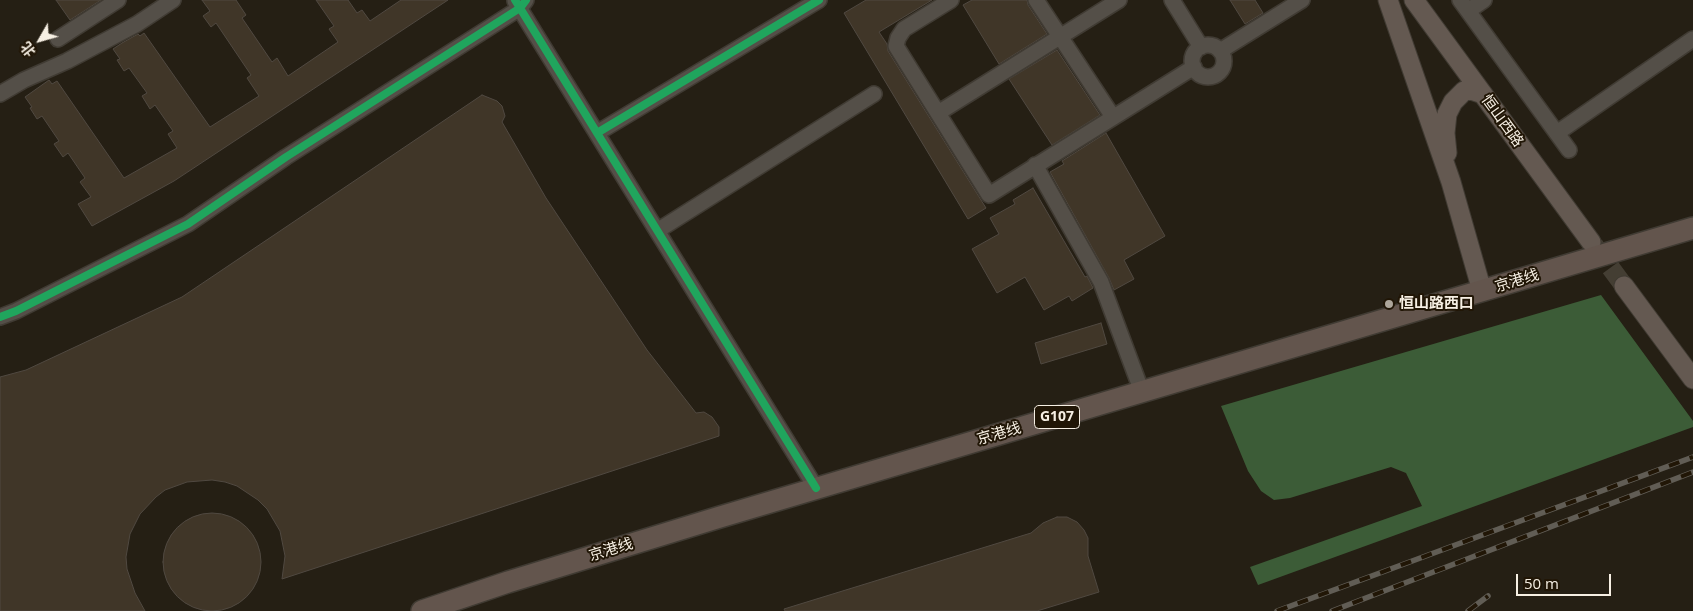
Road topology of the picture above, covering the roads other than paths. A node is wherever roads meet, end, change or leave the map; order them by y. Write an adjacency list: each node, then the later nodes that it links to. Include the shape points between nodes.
1 (118, 0): 15 (street)
2 (173, 0): 20 (street, via 137,24)
3 (819, 0): 25 (street)
4 (952, 0): 23 (street, via 904,29 896,46)
5 (1036, 0): 14 (street)
6 (1119, 0): 14 (street)
7 (1172, 0): 17 (street)
8 (1388, 0): 29 (main road)
9 (1414, 0): 22 (main road, 恒山西路)
10 (1484, 0): 13 (street)
11 (1298, 1): 18 (street)
12 (520, 3): 25 (street); 36 (street, via 188,224)
13 (1464, 6): 26 (street)
14 (1060, 36): 23 (street); 24 (street)
15 (58, 39)
16 (1693, 39): 26 (street)
17 (1201, 47): 18 (street, via 1214,46); 19 (street, via 1192,58)
18 (1220, 51): 19 (street, via 1224,64 1214,76 1198,74)
19 (1194, 67): 24 (street)
20 (0, 94)
21 (874, 94): 31 (street)
22 (1483, 94): 29 (main road, via 1464,91 1452,102 1447,114 1445,133); 32 (main road, 恒山西路)
23 (938, 112): 28 (street, via 989,195)
24 (1113, 117): 28 (street)
25 (597, 133): 31 (street)
26 (1557, 134): 27 (street)
27 (1569, 150)
28 (1035, 166): 38 (street, via 1101,282)
29 (1451, 182): 35 (main road)
30 (1693, 228): 35 (highway, 京港线 / G107)
31 (657, 230): 39 (street)
32 (1591, 242)
33 (1693, 243): 41 (highway, 京港线 / G107, via 715,533)
34 (1624, 286): 37 (main road)
35 (1482, 291): 38 (highway, 京港线 / G107)
36 (0, 317)
37 (1692, 374)
38 (1142, 392): 39 (highway, 京港线 / G107)
39 (816, 488): 40 (highway, 京港线 / G107)
40 (422, 611)
41 (467, 611)

